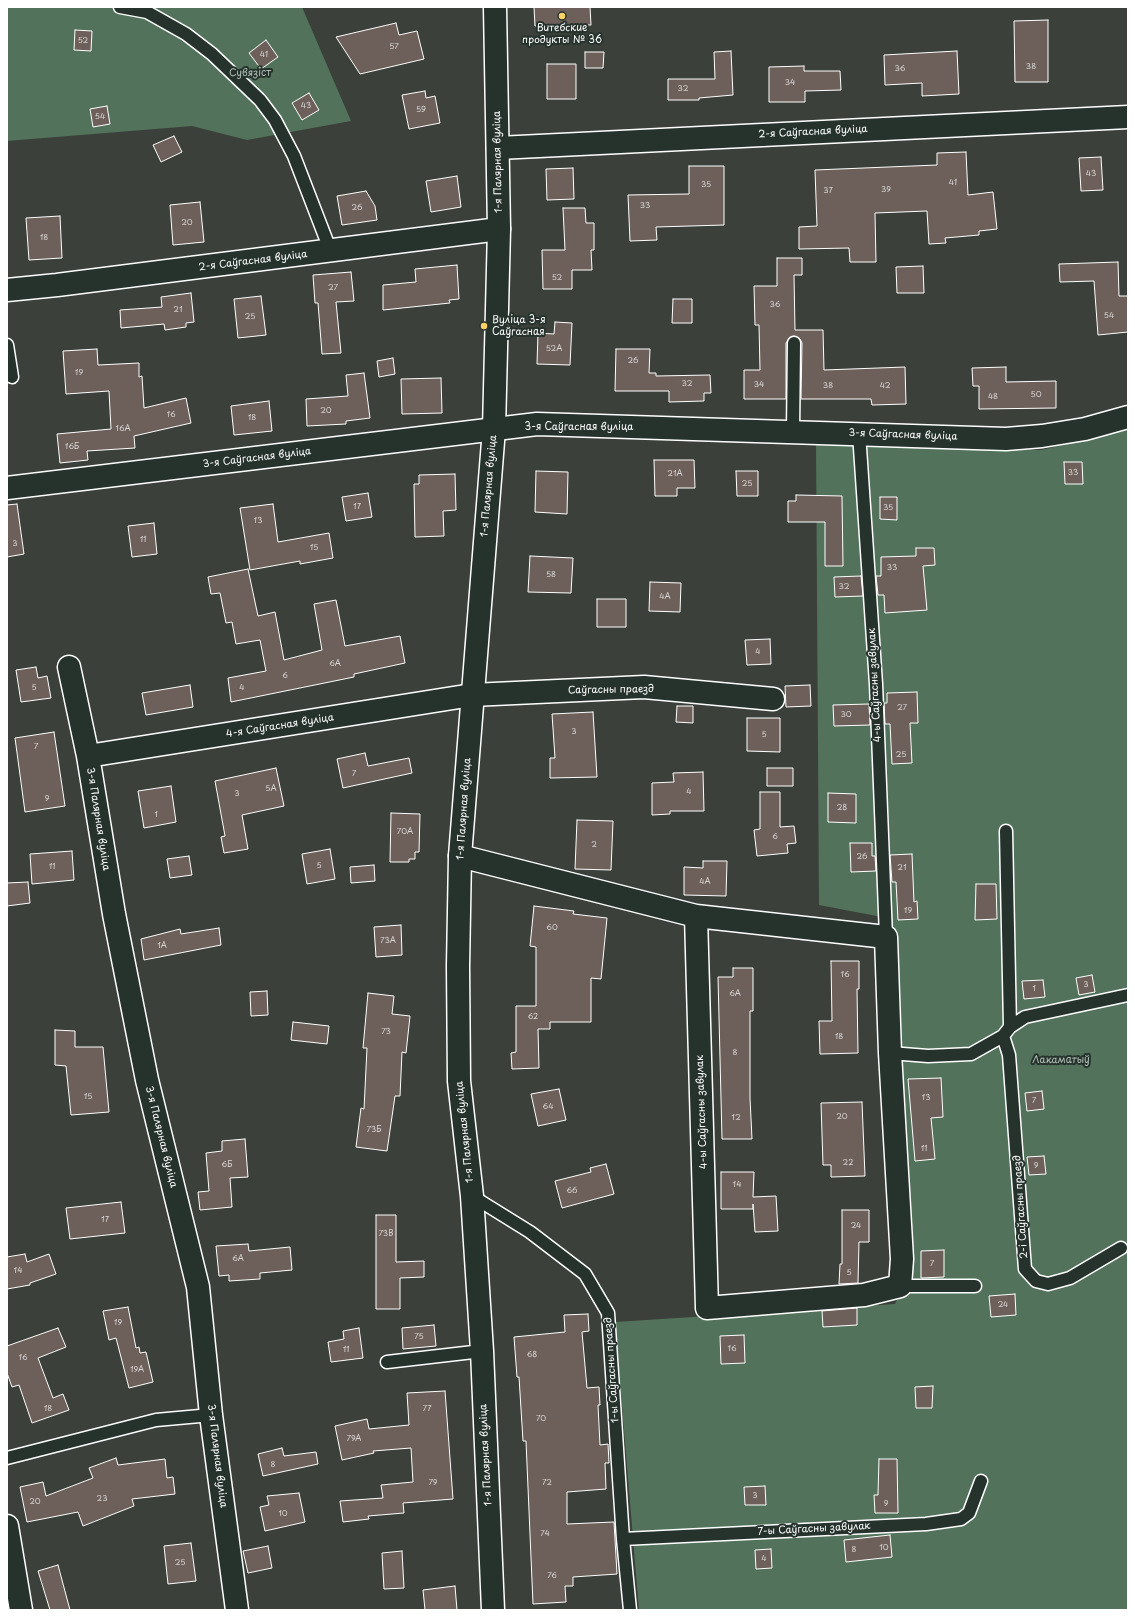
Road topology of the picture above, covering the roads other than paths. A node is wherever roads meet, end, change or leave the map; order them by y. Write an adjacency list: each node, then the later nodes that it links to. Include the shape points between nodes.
1 (120, 7): 8 (lane, via 147,12 186,34 240,79 260,100 275,120 294,156)
2 (482, 7): 4 (lane)
3 (495, 7): 4 (street, 1-я Палярная вуліца)
4 (496, 31): 6 (street, 1-я Палярная вуліца)
5 (1128, 117): 6 (street, 2-я Саўгасная вуліца)
6 (498, 148): 7 (street, 1-я Палярная вуліца)
7 (499, 229): 8 (street, 2-я Саўгасная вуліца); 14 (street, 1-я Палярная вуліца)
8 (331, 252): 9 (street, 2-я Саўгасная вуліца)
9 (7, 290)
10 (794, 343): 15 (lane)
11 (7, 345): 12 (lane)
12 (12, 377)
13 (1128, 417): 16 (street, 3-я Саўгасная вуліца, via 1085,429 1042,436 1006,438)
14 (494, 429): 15 (street, 3-я Саўгасная вуліца, via 537,424); 17 (street, 3-я Саўгасная вуліца); 19 (street, 1-я Палярная вуліца)
15 (794, 432): 16 (street, 3-я Саўгасная вуліца)
16 (859, 433): 25 (lane, 4-ы Саўгасны завулак, via 876,684)
17 (7, 488)
18 (69, 667): 21 (street, 3-я Палярная вуліца)
19 (472, 695): 20 (street, Саўгасны праезд, via 644,687); 21 (street, 4-я Саўгасная вуліца); 23 (street, 1-я Палярная вуліца)
20 (773, 699)
21 (88, 756): 35 (street, 3-я Палярная вуліца, via 114,914 147,1080 198,1287)
22 (1006, 831): 27 (lane, 2-і Саўгасны праезд)
23 (460, 856): 24 (street); 29 (street, 1-я Палярная вуліца, via 459,1081)
24 (696, 916): 25 (street); 31 (street, 4-ы Саўгасны завулак, via 707,1308 864,1294)
25 (886, 937): 28 (street, 4-ы Саўгасны завулак)
26 (1128, 995): 27 (lane, via 1025,1017)
27 (1006, 1032): 28 (lane, via 971,1054 928,1056); 30 (lane, 2-і Саўгасны праезд, via 1026,1269 1036,1281 1048,1284 1070,1278)
28 (890, 1053): 31 (street, 4-ы Саўгасны завулак, via 902,1259)
29 (472, 1196): 33 (street, 1-я Палярная вуліца); 39 (lane, 1-ы Саўгасны праезд, via 530,1232 585,1274 608,1313)
30 (1121, 1248)
31 (900, 1286): 32 (lane)
32 (975, 1286)
33 (482, 1351): 34 (lane); 42 (street, 1-я Палярная вуліца)
34 (387, 1362)
35 (211, 1415): 36 (lane, via 156,1420); 41 (street, 3-я Палярная вуліца)
36 (7, 1458)
37 (981, 1481): 39 (lane, 7-ы Саўгасны завулак, via 969,1513 961,1519 926,1524)
38 (7, 1526): 40 (street)
39 (623, 1539): 43 (lane, 1-ы Саўгасны праезд)
40 (21, 1610)
41 (237, 1610)
42 (493, 1610)
43 (630, 1610)

